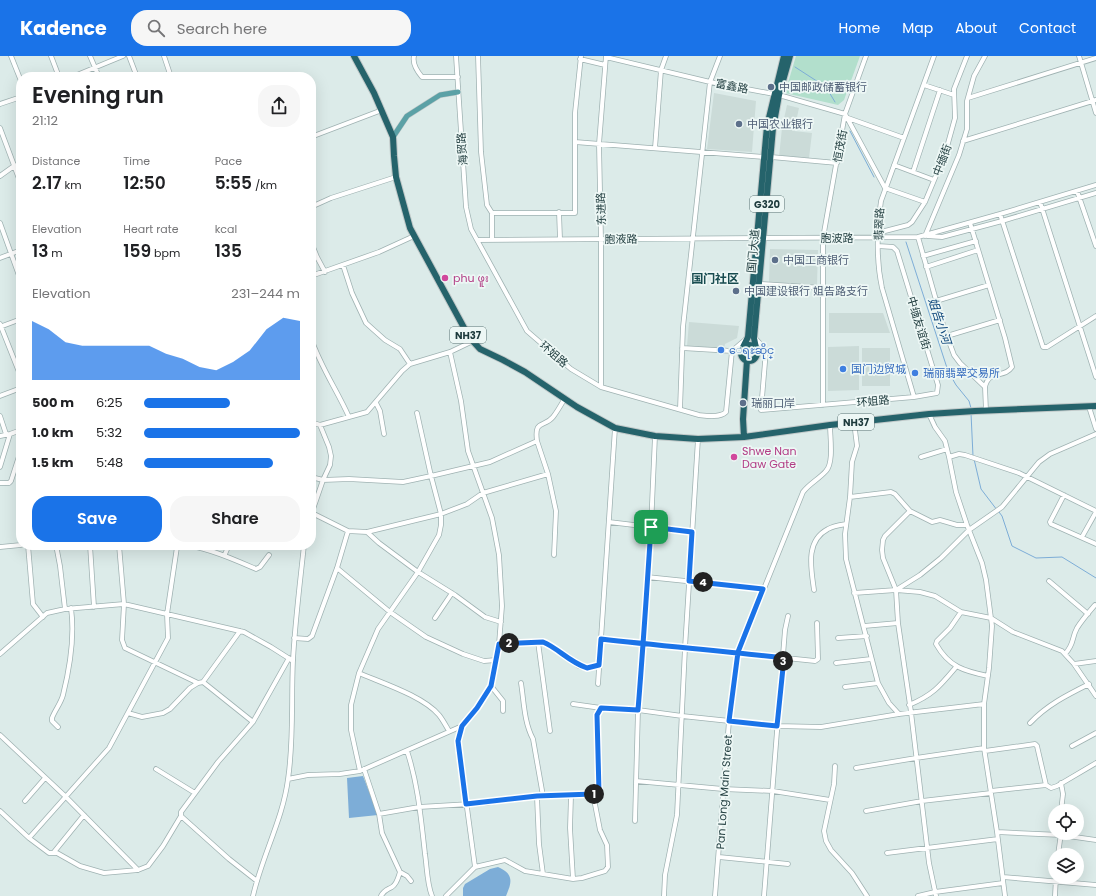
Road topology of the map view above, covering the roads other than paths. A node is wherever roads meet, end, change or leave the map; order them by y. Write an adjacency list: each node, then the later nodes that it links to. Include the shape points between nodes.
1 (12, 56): 27 (street)
2 (51, 56): 28 (street)
3 (90, 56): 25 (street)
4 (124, 56): 25 (street)
5 (129, 56): 31 (street)
6 (164, 56): 32 (street)
7 (354, 56): 44 (highway, NH37)
8 (414, 56): 33 (street, via 416,69 422,77)
9 (456, 56): 33 (street, 海贸路)
10 (478, 56): 75 (street, via 481,152 487,205)
11 (666, 56): 26 (street)
12 (720, 56): 34 (street)
13 (784, 56): 38 (highway, 国门大道 / G320)
14 (790, 56): 38 (highway, 国门大道 / G320)
15 (866, 56): 46 (street, 恒茂街)
16 (934, 56): 35 (street, 翡翠路)
17 (967, 56): 39 (street, 中缅街)
18 (985, 56): 41 (street, via 974,76)
19 (1079, 56): 23 (street)
20 (581, 57): 24 (street); 52 (street)
21 (606, 57): 24 (street, 东进路); 26 (street, 富鑫路)
22 (1096, 58): 23 (street)
23 (1080, 63): 41 (street); 42 (street)
24 (605, 66): 53 (street, 东进路)
25 (95, 68): 29 (street); 30 (street)
26 (661, 70): 34 (street, 富鑫路); 54 (street)
27 (18, 72)
28 (57, 72)
29 (85, 72)
30 (97, 72)
31 (135, 72)
32 (169, 72)
33 (458, 77): 37 (street, 海贸路)
34 (710, 82): 38 (street, 富鑫路); 55 (street)
35 (924, 85): 36 (street); 50 (street, 翡翠路)
36 (940, 90): 39 (street); 61 (street)
37 (458, 92): 49 (main road, via 440,95 407,116); 90 (street, 海贸路, via 466,207 471,229)
38 (777, 95): 46 (street, 富鑫路); 56 (highway, 国门大道 / G320, via 774,128)
39 (954, 95): 64 (street, 中缅街, via 955,118 945,154)
40 (16, 98): 43 (street)
41 (968, 98): 51 (street, via 967,129)
42 (1094, 100): 45 (street); 51 (street)
43 (0, 104)
44 (382, 110): 48 (street); 49 (highway, NH37)
45 (1096, 112)
46 (847, 116): 50 (street, 富鑫路); 57 (street, 恒茂街); 66 (street)
47 (0, 128): 59 (street)
48 (316, 135)
49 (394, 137): 63 (highway, NH37)
50 (904, 138): 58 (street, 翡翠路)
51 (963, 141): 82 (street)
52 (574, 142): 53 (street); 74 (street, via 575,213)
53 (599, 144): 54 (street); 89 (street, 东进路)
54 (655, 148): 55 (street)
55 (703, 152): 56 (street); 84 (street)
56 (767, 157): 57 (street); 85 (highway, 国门大道 / G320)
57 (837, 163): 86 (street, 恒茂街)
58 (894, 165): 61 (street); 66 (street, 翡翠路)
59 (14, 166): 60 (street); 62 (street)
60 (16, 171)
61 (913, 172): 64 (street)
62 (0, 176)
63 (396, 177): 72 (street); 81 (highway, NH37)
64 (934, 180): 70 (street, 中缅街)
65 (1096, 185): 67 (street)
66 (885, 188): 70 (street); 87 (street, 翡翠路, via 881,201)
67 (1077, 191): 69 (street); 71 (street)
68 (1096, 193): 69 (street)
69 (1080, 198): 73 (street); 94 (street)
70 (925, 202): 87 (street, 中缅街, via 912,222 882,232)
71 (1040, 202): 73 (street); 76 (street)
72 (316, 205)
73 (1042, 210): 77 (street); 114 (street)
74 (559, 212): 75 (street); 88 (street)
75 (492, 213): 91 (street)
76 (1000, 214): 77 (street); 79 (street)
77 (1002, 222): 80 (street); 114 (street, via 1041,346 1047,347)
78 (0, 223): 97 (street)
79 (970, 223): 80 (street); 82 (street)
80 (972, 229): 82 (street, via 942,237); 92 (street)
81 (414, 236): 101 (street); 117 (highway, NH37)
82 (925, 236): 83 (street, 胞波路)
83 (918, 237): 87 (street, 胞波路); 99 (street)
84 (693, 238): 85 (street, 胞液路); 89 (street, 胞液路); 118 (street)
85 (761, 238): 86 (street, 胞波路); 106 (highway, 国门大道 / G320); 116 (highway, 国门大道 / G320)
86 (823, 238): 87 (street, 胞波路); 108 (street, 恒茂街)
87 (879, 238): 93 (street, 翡翠路)
88 (560, 239): 89 (street, 胞液路); 91 (street, 胞液路)
89 (601, 239): 128 (street, 东进路)
90 (478, 240): 91 (street, 胞液路); 128 (street, 环姐路, via 527,331 571,369)
91 (492, 240)
92 (976, 241): 95 (street); 99 (street)
93 (878, 246): 132 (street, 翡翠路, via 882,288); 132 (street, 中缅友谊街, via 893,247 897,251 938,385 937,393)
94 (1096, 246)
95 (978, 250): 102 (street); 107 (street)
96 (16, 252): 97 (street)
97 (11, 254): 100 (street); 103 (street)
98 (316, 254): 104 (street)
99 (923, 256): 102 (street)
100 (0, 258)
101 (343, 265): 104 (street); 125 (street, via 366,323 400,349)
102 (926, 266): 109 (street)
103 (16, 268)
104 (325, 272): 105 (street)
105 (316, 275)
106 (760, 284): 108 (street); 116 (highway, 国门大道 / G320)
107 (989, 285): 109 (street); 111 (street)
108 (823, 288): 135 (street, 恒茂街)
109 (936, 301): 115 (street)
110 (1096, 316): 114 (street)
111 (1000, 320): 115 (street); 129 (street, via 1012,367 1008,372 991,376)
112 (16, 321): 113 (street)
113 (0, 326): 126 (street)
114 (1080, 327): 127 (street)
115 (947, 336): 129 (street, via 954,355)
116 (751, 337): 119 (street); 122 (highway, 国门大道 / G320); 123 (highway, 国门大道 / G320); 135 (street, 环姐路, via 766,350 761,410)
117 (473, 341): 121 (street); 133 (highway, NH37, via 480,348 525,372)
118 (682, 348): 119 (street); 137 (street)
119 (732, 351): 137 (street, 环姐路, via 725,414 707,416)
120 (316, 352): 142 (street)
121 (450, 352): 125 (street); 161 (street, via 461,401 468,451)
122 (742, 352): 123 (highway, via 744,347 749,345 754,347); 124 (highway)
123 (757, 353): 124 (highway, via 753,360)
124 (747, 360): 155 (highway)
125 (410, 364): 134 (street)
126 (16, 365)
127 (1096, 377)
128 (601, 387): 137 (street, 环姐路)
129 (985, 387): 138 (street)
130 (16, 390): 131 (street)
131 (0, 396)
132 (914, 397): 135 (street, 环姐路)
133 (565, 398): 147 (highway, NH37); 157 (street, via 552,419 539,425)
134 (376, 403): 142 (street, via 367,412); 151 (street)
135 (823, 405)
136 (1093, 406): 138 (highway, NH37); 148 (street)
137 (680, 409)
138 (986, 411): 140 (highway, NH37)
139 (418, 413): 165 (street)
140 (929, 414): 143 (highway, NH37); 158 (street)
141 (0, 416): 150 (street)
142 (349, 417): 145 (street)
143 (854, 422): 146 (highway, NH37); 172 (street, via 857,446 852,462)
144 (316, 424): 145 (street)
145 (320, 425): 168 (street, via 331,456)
146 (830, 425): 155 (highway, NH37); 206 (street, Pan Long Main Street, via 829,467 803,492)
147 (615, 428): 154 (highway, NH37); 178 (street)
148 (1096, 429)
149 (16, 432): 150 (street)
150 (8, 434): 153 (street); 163 (street)
151 (384, 434)
152 (1096, 434): 166 (street, via 1050,454 1039,462)
153 (0, 436)
154 (655, 436): 156 (highway, NH37); 181 (street)
155 (744, 437): 156 (highway, NH37)
156 (698, 439): 185 (street)
157 (537, 441): 161 (street, via 490,462); 164 (street)
158 (947, 448): 159 (street); 160 (street)
159 (921, 456)
160 (949, 457): 166 (street, via 959,454); 180 (street, via 956,492)
161 (473, 465): 165 (street); 170 (street)
162 (16, 467): 169 (street, via 12,481)
163 (0, 468)
164 (548, 474): 170 (street); 200 (street, via 556,511)
165 (432, 476): 168 (street, via 403,482); 176 (street)
166 (1027, 477): 171 (street); 182 (street, via 1000,509)
167 (316, 478): 168 (street)
168 (323, 480): 173 (street)
169 (0, 483)
170 (483, 493): 176 (street, via 467,504); 224 (street, via 492,518 499,555)
171 (1064, 495): 175 (street); 186 (street, via 1050,522)
172 (850, 497): 174 (street, via 891,492 896,494); 179 (street)
173 (316, 502)
174 (910, 511): 180 (street, via 932,522 940,520 957,525); 208 (street, via 883,540 883,558)
175 (1096, 511): 186 (street)
176 (441, 514): 184 (street); 202 (street, via 439,535)
177 (316, 516): 183 (street)
178 (609, 522): 181 (street); 232 (street)
179 (846, 524): 207 (street, via 829,528 815,539 812,555); 210 (street, via 846,559)
180 (967, 524): 182 (street)
181 (651, 527): 185 (street); 203 (street)
182 (969, 530): 208 (street, via 941,558); 223 (street, via 985,572)
183 (348, 531): 184 (street); 201 (street)
184 (367, 532): 202 (street)
185 (692, 532): 204 (street)
186 (1082, 537): 187 (street)
187 (1096, 544)
188 (16, 545): 189 (street)
189 (0, 547)
190 (28, 550): 221 (street, via 33,604)
191 (57, 550): 215 (street)
192 (90, 550): 213 (street)
193 (119, 550): 211 (street)
194 (177, 550): 218 (street)
195 (207, 550): 198 (street)
196 (226, 550): 198 (street)
197 (303, 550): 230 (street)
198 (224, 554): 199 (street, via 256,569)
199 (269, 554)
200 (554, 555)
201 (337, 568): 216 (street); 230 (street, via 312,636 308,639)
202 (418, 572): 209 (street); 216 (street)
203 (647, 577): 204 (street); 235 (street)
204 (689, 581): 206 (street); 236 (street)
205 (1049, 581): 219 (street)
206 (763, 589): 237 (street, Pan Long Main Street)
207 (814, 590)
208 (896, 590): 210 (street); 217 (street, via 935,596); 226 (street)
209 (452, 593): 222 (street); 224 (street, via 485,617)
210 (854, 593): 227 (street)
211 (124, 604): 213 (street); 218 (street); 246 (street, via 122,640 126,648)
212 (1095, 605): 219 (street)
213 (94, 607): 214 (street)
214 (71, 608): 215 (street); 276 (street, via 71,656 62,697 52,718 52,722)
215 (65, 609): 221 (street, via 47,613)
216 (390, 612): 243 (street, via 426,637 449,648 484,661); 251 (street, via 378,629)
217 (961, 612): 223 (street); 250 (street, via 936,642 944,656)
218 (167, 614): 228 (street); 246 (street, via 168,638)
219 (1088, 614): 239 (street, via 1078,627 1071,647)
220 (788, 616): 241 (street)
221 (42, 618): 238 (street)
222 (435, 618)
223 (990, 618): 239 (street, via 1013,632); 252 (street, via 992,626)
224 (501, 622): 234 (street)
225 (817, 623): 241 (street, via 817,660)
226 (898, 623): 227 (street); 263 (street)
227 (864, 626): 229 (street)
228 (240, 631): 240 (street); 253 (street)
229 (867, 636): 231 (street); 242 (street)
230 (294, 638): 245 (street)
231 (838, 638)
232 (601, 639): 235 (street); 249 (street)
233 (538, 642): 234 (street); 249 (street, via 548,644 579,666 587,668); 278 (street)
234 (499, 644): 243 (street)
235 (643, 644): 236 (street); 265 (street)
236 (685, 648): 237 (street); 270 (street)
237 (738, 652): 241 (street); 271 (street, Pan Long Main Street)
238 (0, 654)
239 (1065, 654): 248 (street)
240 (288, 658): 245 (street); 272 (street)
241 (784, 658): 275 (street)
242 (871, 659): 247 (street); 255 (street)
243 (496, 660): 258 (street)
244 (1096, 660): 248 (street)
245 (293, 661): 291 (street)
246 (155, 662): 253 (street); 268 (street)
247 (836, 663)
248 (1074, 664): 257 (street)
249 (599, 665): 256 (street)
250 (956, 667): 252 (street); 263 (street, via 941,685 925,698)
251 (359, 673): 277 (street, via 432,708); 289 (street, via 351,705 351,730)
252 (988, 676): 262 (street)
253 (200, 682): 268 (street, via 163,713 142,717); 272 (street)
254 (521, 683): 303 (street, via 526,722 533,738)
255 (878, 683): 259 (street); 269 (street, via 889,703)
256 (598, 684)
257 (1089, 684): 260 (street); 273 (street, via 1054,702)
258 (491, 686): 266 (street, via 504,701); 274 (street)
259 (845, 687)
260 (1096, 696)
261 (573, 704): 264 (street)
262 (984, 704): 267 (street); 282 (street)
263 (909, 705): 267 (street)
264 (601, 708): 265 (street); 300 (street, via 597,715 600,789)
265 (638, 710): 270 (street); 292 (street)
266 (503, 711)
267 (911, 712): 269 (street); 284 (street)
268 (128, 713): 301 (street, via 109,748)
269 (899, 714): 275 (street, via 821,727)
270 (682, 716): 271 (street); 294 (street)
271 (729, 721): 275 (street); 296 (street, Pan Long Main Street)
272 (253, 722): 298 (street)
273 (1030, 723)
274 (462, 726): 277 (street); 308 (street, via 458,741)
275 (777, 726): 297 (street)
276 (58, 727)
277 (449, 731): 283 (street)
278 (550, 731)
279 (1096, 733): 281 (street)
280 (0, 735): 290 (street)
281 (1072, 746)
282 (985, 749): 284 (street); 295 (street, via 1035,744); 299 (street)
283 (406, 751): 289 (street); 310 (street, via 411,763)
284 (916, 758): 287 (street); 307 (street)
285 (1096, 763): 293 (street)
286 (835, 766): 306 (street)
287 (856, 768)
288 (156, 769): 298 (street)
289 (362, 770): 291 (street); 313 (street)
290 (44, 778): 301 (street); 305 (street)
291 (288, 779): 336 (street, via 282,808)
292 (636, 781): 294 (street); 316 (street)
293 (1061, 783): 295 (street, via 1051,788); 309 (street)
294 (678, 784): 296 (street); 347 (street, via 678,815 665,875)
295 (1046, 785): 299 (street)
296 (723, 789): 297 (street); 326 (street, Pan Long Main Street)
297 (773, 791): 306 (street); 327 (street)
298 (195, 792): 315 (street, via 181,812)
299 (991, 792): 307 (street); 317 (street)
300 (593, 794): 304 (street); 334 (street, via 600,830 607,845 608,867 605,871)
301 (65, 796): 314 (street); 319 (street)
302 (537, 796): 303 (street); 308 (street); 332 (street)
303 (543, 796): 304 (street)
304 (571, 796): 334 (street, via 570,828)
305 (25, 800)
306 (830, 800): 350 (street, via 824,831 826,841)
307 (922, 801): 312 (street); 323 (street)
308 (466, 804): 310 (street); 329 (street)
309 (1062, 804)
310 (419, 807): 313 (street); 345 (street)
311 (0, 811): 319 (street)
312 (866, 811)
313 (379, 814): 331 (street, via 382,833)
314 (84, 815): 324 (street); 330 (street)
315 (181, 816): 330 (street, via 152,861 148,866); 336 (street)
316 (635, 821)
317 (997, 832): 318 (street); 321 (street)
318 (1048, 834)
319 (29, 838): 324 (street, via 49,853)
320 (1084, 838): 322 (street)
321 (998, 840): 323 (street); 333 (street)
322 (1096, 840)
323 (927, 848): 325 (street); 342 (street)
324 (54, 852): 330 (street, via 80,866 104,873)
325 (887, 854)
326 (719, 857): 327 (street); 348 (street, Pan Long Main Street)
327 (767, 862): 328 (street); 349 (street)
328 (788, 864)
329 (475, 867): 332 (street, via 505,860 525,871); 346 (street)
330 (138, 870)
331 (400, 872): 337 (street); 344 (street, via 397,882)
332 (543, 874): 334 (street)
333 (1002, 878): 335 (street); 338 (street)
334 (574, 879)
335 (1048, 879)
336 (256, 881): 343 (street)
337 (411, 882)
338 (1003, 883): 342 (street); 352 (street)
339 (1084, 883): 341 (street)
340 (1056, 884): 353 (street)
341 (1096, 885)
342 (936, 894): 351 (street)
343 (253, 896)
344 (381, 896)
345 (432, 896)
346 (446, 896)
347 (664, 896)
348 (715, 896)
349 (764, 896)
350 (867, 896)
351 (918, 896)
352 (1005, 896)
353 (1055, 896)

